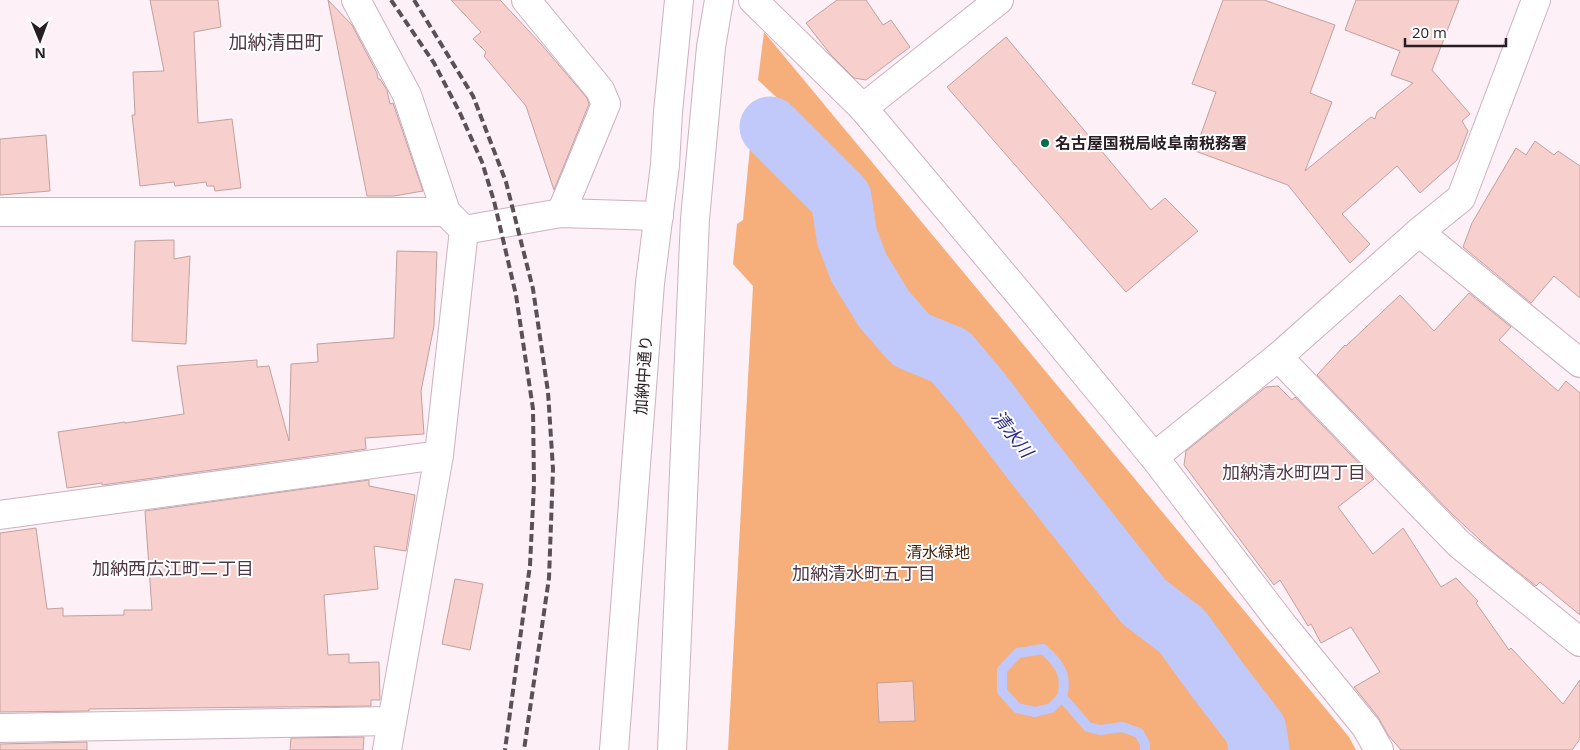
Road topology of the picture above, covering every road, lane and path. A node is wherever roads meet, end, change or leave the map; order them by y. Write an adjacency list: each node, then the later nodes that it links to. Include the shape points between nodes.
1 (356, 0): 12 (main road, via 407,95)
2 (526, 0): 10 (main road, via 600,90 606,104)
3 (679, 0): 11 (main road, 加納中通り)
4 (719, 0): 24 (main road, via 710,57 695,219)
5 (753, 0): 8 (main road)
6 (999, 0): 8 (main road)
7 (1536, 0): 13 (main road, via 1461,198)
8 (863, 108): 17 (main road)
9 (0, 212): 12 (main road)
10 (561, 213): 11 (main road); 12 (main road)
11 (658, 216): 23 (main road, 加納中通り)
12 (455, 221): 16 (main road)
13 (1420, 232): 14 (main road); 15 (main road)
14 (1278, 357): 17 (main road); 19 (main road, via 1458,544)
15 (1580, 363)
16 (439, 456): 18 (main road); 20 (main road)
17 (1154, 457): 25 (main road, via 1366,727)
18 (0, 515)
19 (1580, 642)
20 (391, 721): 21 (main road); 22 (main road)
21 (0, 728)
22 (386, 750)
23 (614, 750)
24 (672, 750)
25 (1379, 750)

